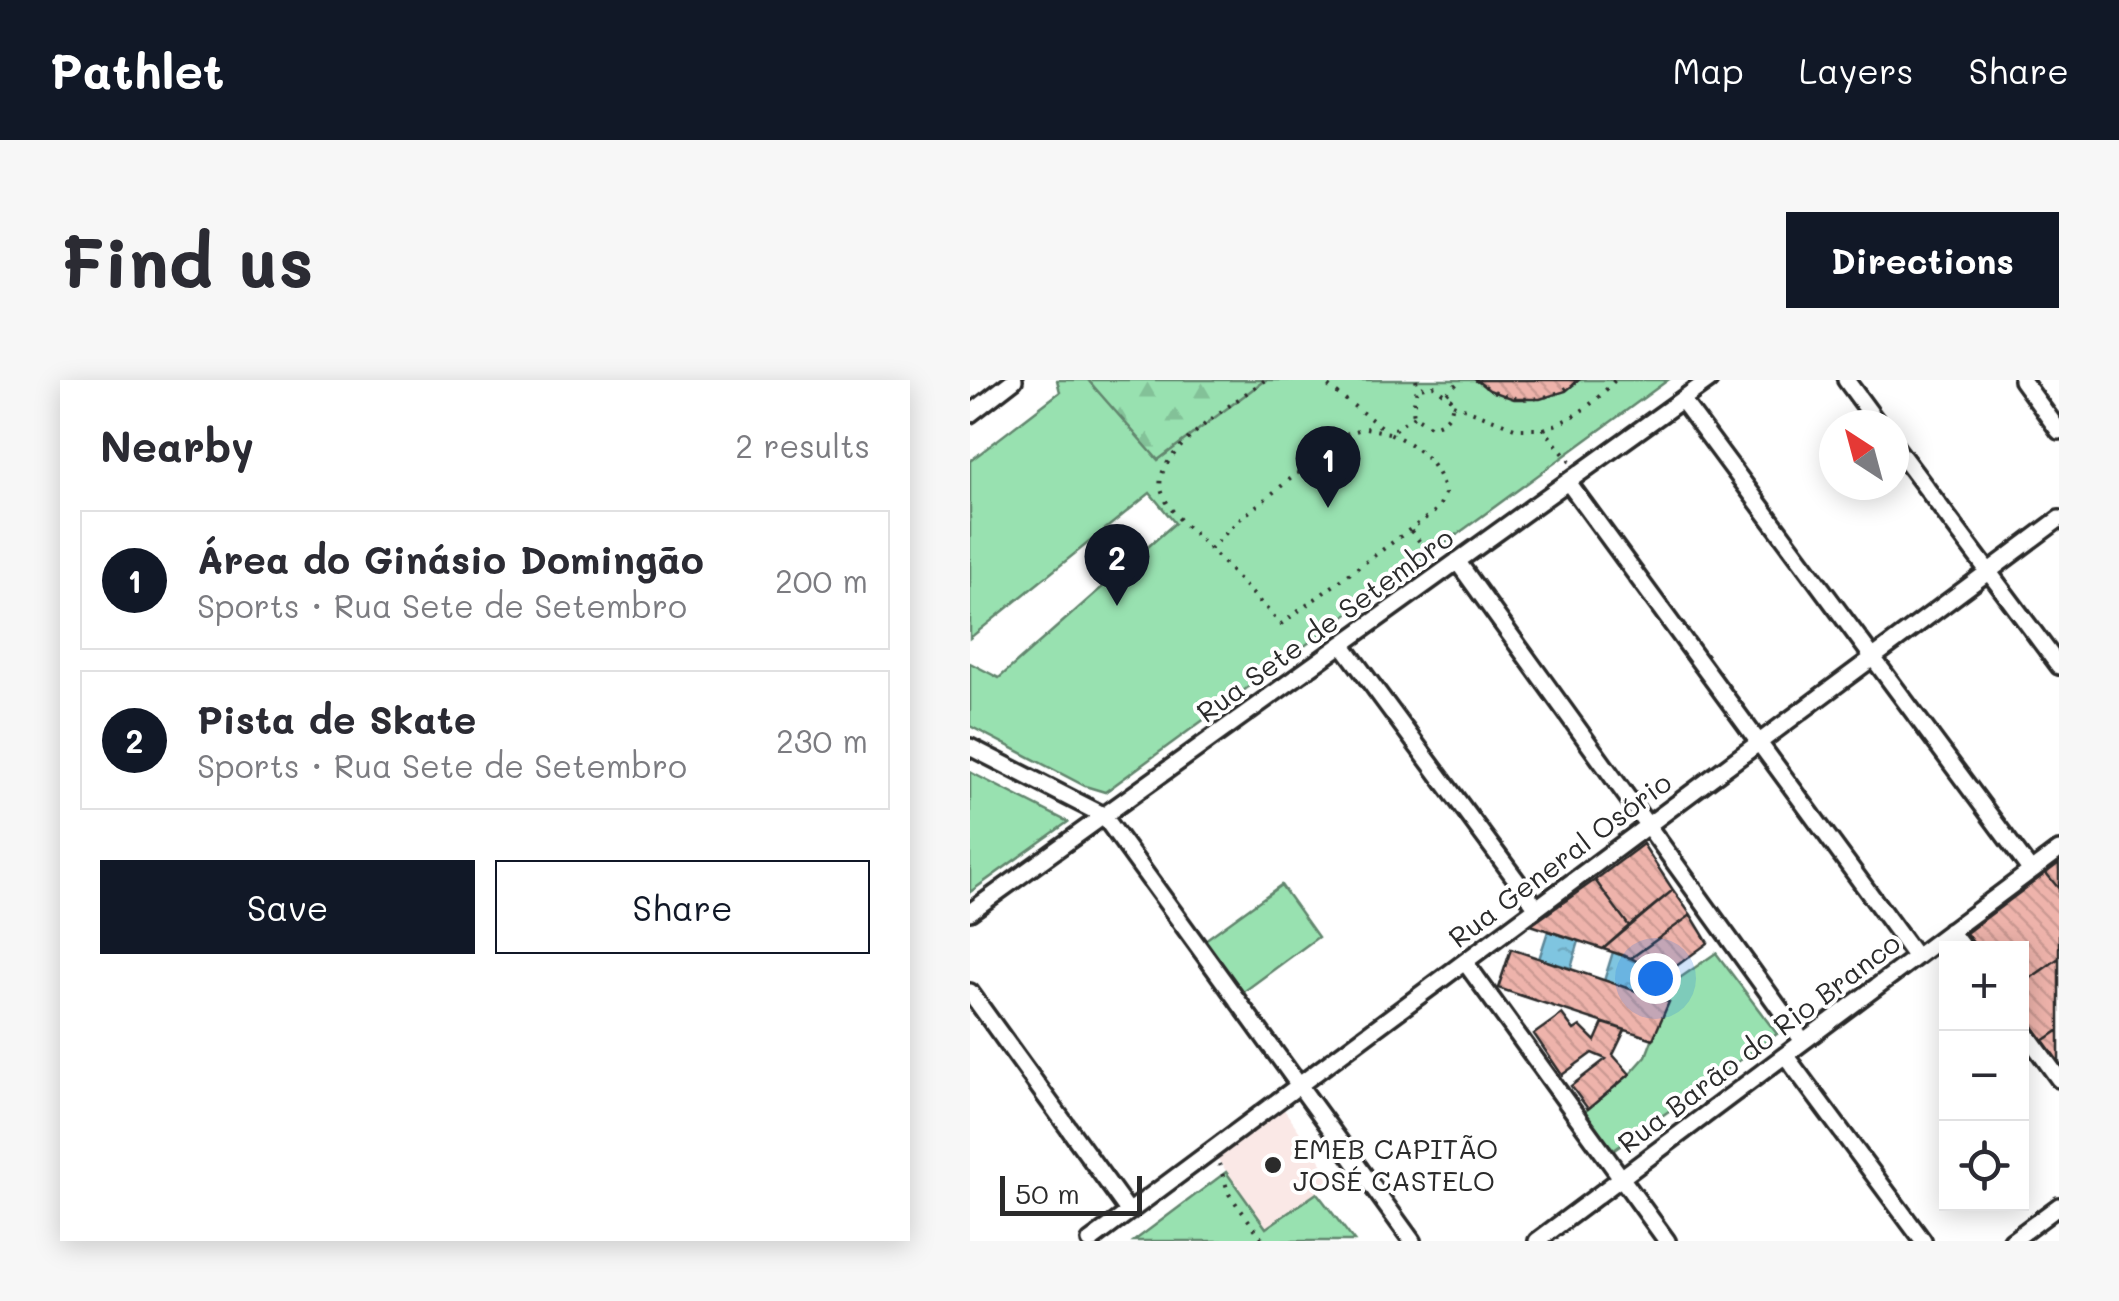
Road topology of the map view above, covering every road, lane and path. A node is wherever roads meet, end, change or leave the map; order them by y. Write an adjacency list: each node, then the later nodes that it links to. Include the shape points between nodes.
1 (1014, 380): 17 (street)
2 (1265, 380): 26 (path, via 1199,429 1168,461 1160,480 1174,510)
3 (1320, 380): 21 (path)
4 (1416, 380): 12 (path)
5 (1461, 380): 13 (path)
6 (1476, 380): 7 (path, via 1514,399 1540,399)
7 (1579, 380)
8 (1615, 380): 19 (path, via 1568,421)
9 (1709, 380): 14 (street, Rua Sete de Setembro)
10 (1846, 380): 16 (street)
11 (2022, 380): 20 (street)
12 (1418, 388): 13 (path); 18 (path)
13 (1447, 393): 15 (path)
14 (1682, 400): 23 (street, Rua Sete de Setembro); 30 (street)
15 (1453, 404): 18 (path, via 1437,426); 19 (path, via 1518,429)
16 (1868, 410)
17 (970, 414)
18 (1414, 416): 21 (path)
19 (1544, 429): 23 (path)
20 (2059, 431)
21 (1389, 432): 25 (path, via 1426,456 1445,494); 26 (path, via 1348,432)
22 (1909, 465): 28 (street)
23 (1573, 477): 27 (street, Rua Sete de Setembro); 32 (street)
24 (2059, 519): 28 (street, Rua General Osório)
25 (1411, 530): 26 (path, via 1281,624); 27 (path)
26 (1210, 549)
27 (1450, 566): 29 (street, Rua Sete de Setembro); 35 (street)
28 (1988, 572): 30 (street, Rua General Osório); 31 (street)
29 (1342, 644): 34 (street, Rua Sete de Setembro); 38 (street)
30 (1873, 658): 32 (street, Rua General Osório); 37 (street)
31 (2059, 666)
32 (1759, 743): 35 (street, Rua General Osório); 42 (street)
33 (970, 746): 34 (street)
34 (1103, 815): 39 (street, Rua Sete de Setembro); 49 (street)
35 (1648, 826): 38 (street, Rua General Osório); 46 (street)
36 (2059, 850): 37 (street, Rua Barão do Rio Branco)
37 (2032, 870): 40 (street, Rua Barão do Rio Branco)
38 (1537, 908): 43 (street, Rua General Osório)
39 (970, 912)
40 (1950, 931): 41 (street); 42 (street, Rua Barão do Rio Branco)
41 (1958, 941)
42 (1916, 957): 46 (street, Rua Barão do Rio Branco)
43 (1465, 962): 49 (street, Rua General Osório); 51 (street)
44 (970, 992): 53 (street)
45 (2024, 1031): 48 (street)
46 (1803, 1041): 47 (street, Rua Barão do Rio Branco)
47 (1785, 1055): 51 (street, Rua Barão do Rio Branco); 59 (street)
48 (2059, 1079)
49 (1299, 1085): 53 (street, Rua General Osório); 56 (street)
50 (1217, 1158): 55 (path, via 1230,1194)
51 (1621, 1178): 57 (street, Rua Barão do Rio Branco); 58 (street)
52 (2059, 1206): 60 (street)
53 (1130, 1212): 54 (street, Rua General Osório)
54 (1090, 1241)
55 (1264, 1241)
56 (1412, 1241)
57 (1536, 1241)
58 (1667, 1241)
59 (1923, 1241)
60 (2012, 1241)

